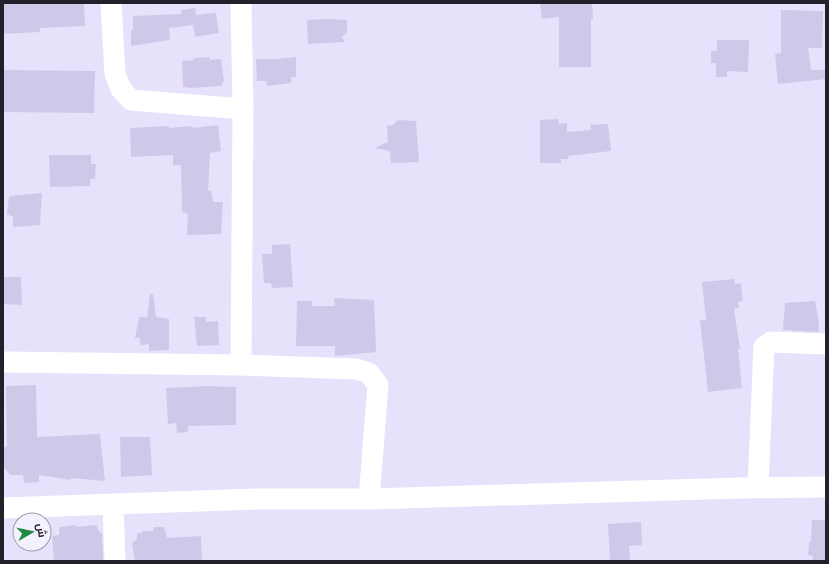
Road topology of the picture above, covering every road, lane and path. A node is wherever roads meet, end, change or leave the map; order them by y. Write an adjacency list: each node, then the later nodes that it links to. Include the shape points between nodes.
1 (111, 3): 3 (street, via 115,74 121,89 131,100)
2 (241, 3): 3 (street)
3 (243, 109): 6 (street)
4 (826, 344): 7 (street, via 771,342 764,347)
5 (3, 362): 6 (street)
6 (241, 365): 9 (street, via 356,369 369,373 378,385)
7 (758, 487): 8 (street); 9 (street)
8 (826, 487)
9 (369, 499): 10 (street, via 258,499)
10 (113, 504): 11 (street); 12 (street)
11 (3, 508)
12 (115, 561)

